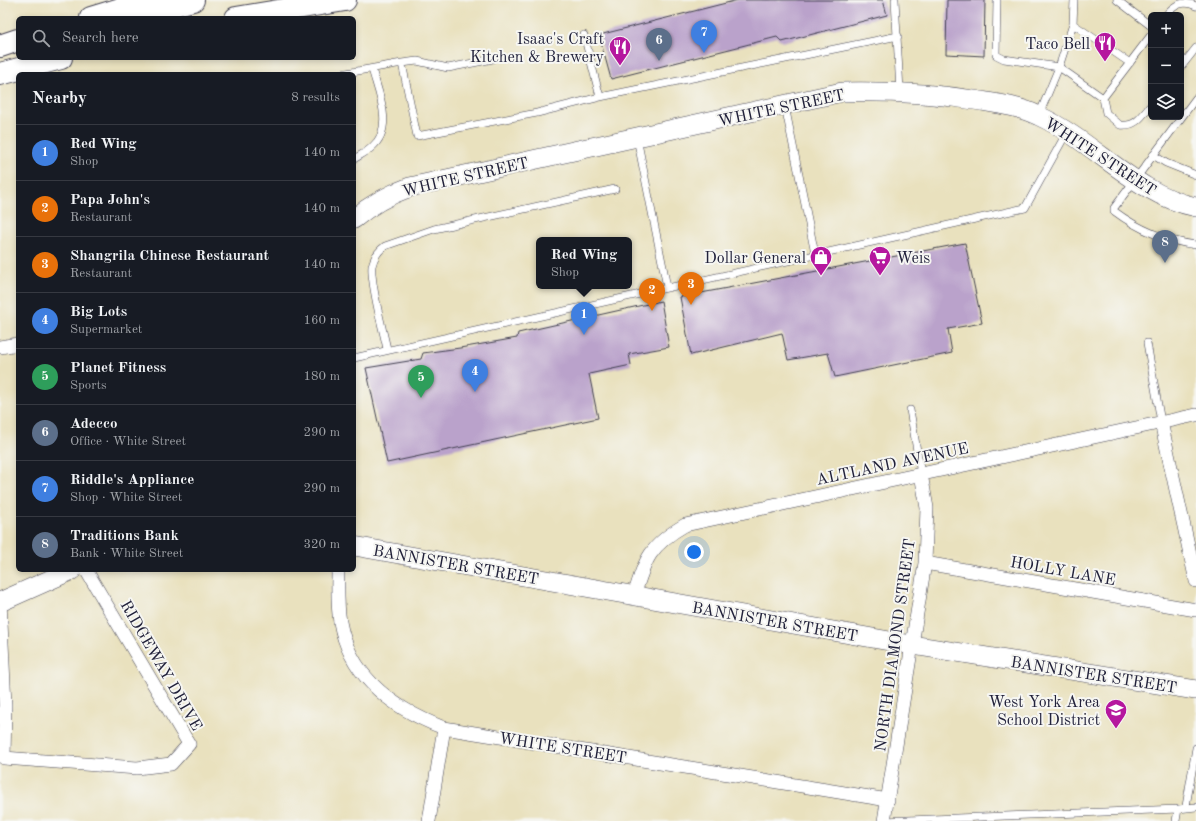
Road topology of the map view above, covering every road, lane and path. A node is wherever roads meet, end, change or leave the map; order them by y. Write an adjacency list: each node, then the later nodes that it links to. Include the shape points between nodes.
1 (150, 0): 11 (highway)
2 (193, 0): 12 (highway)
3 (287, 0): 13 (highway)
4 (345, 0): 14 (highway)
5 (895, 0): 18 (lane)
6 (997, 0): 30 (lane, via 996,55 1004,59)
7 (1074, 0): 15 (lane)
8 (1117, 0): 16 (lane)
9 (1196, 6): 10 (lane, via 1185,1 1174,5)
10 (1168, 12)
11 (98, 16)
12 (133, 16)
13 (225, 16)
14 (248, 16)
15 (1074, 24): 28 (lane); 30 (lane)
16 (1148, 24)
17 (584, 35): 35 (lane)
18 (898, 36): 34 (lane); 35 (lane)
19 (1148, 39): 28 (lane)
20 (16, 41): 21 (highway)
21 (0, 46)
22 (16, 48): 24 (highway)
23 (1196, 48): 29 (lane)
24 (0, 52)
25 (493, 59): 27 (lane, via 448,68 417,61)
26 (53, 60): 33 (highway)
27 (402, 63): 31 (lane); 35 (lane, via 417,136 537,113)
28 (1130, 63): 36 (lane)
29 (1184, 63)
30 (1059, 67): 36 (lane); 40 (lane)
31 (372, 68): 32 (lane); 44 (lane, via 382,107 384,128 373,146)
32 (351, 72)
33 (0, 74)
34 (900, 91): 38 (street, WHITE STREET, via 842,92); 40 (street, WHITE STREET, via 1006,105)
35 (600, 97)
36 (1103, 98): 39 (lane, via 1106,113 1120,125 1133,124)
37 (1196, 98): 43 (lane)
38 (785, 105): 42 (street, WHITE STREET); 51 (lane)
39 (1148, 109)
40 (1039, 115): 41 (street, WHITE STREET)
41 (1068, 132): 46 (street, WHITE STREET); 51 (lane, via 1025,208)
42 (637, 138): 49 (street, WHITE STREET, via 410,187 389,194); 52 (lane)
43 (1153, 155): 45 (lane); 46 (lane)
44 (356, 158)
45 (1196, 175)
46 (1135, 179): 48 (street, WHITE STREET, via 1159,194 1184,205); 50 (lane, via 1114,211 1142,229)
47 (615, 188): 56 (lane, via 434,229 385,246 374,258 372,276)
48 (1196, 207)
49 (356, 218)
50 (1196, 246)
51 (815, 254): 52 (lane)
52 (667, 287): 56 (lane)
53 (1147, 343): 60 (lane)
54 (16, 344): 55 (street)
55 (0, 347)
56 (387, 349): 57 (lane)
57 (356, 357)
58 (910, 410): 61 (lane)
59 (1196, 415): 60 (street, ALTLAND AVENUE)
60 (1161, 422): 61 (street, ALTLAND AVENUE); 62 (street)
61 (921, 474): 64 (street, NORTH DIAMOND STREET, via 927,508); 69 (street, ALTLAND AVENUE, via 685,525 672,532 649,555 642,568)
62 (1191, 530): 68 (street)
63 (356, 546): 69 (street, BANNISTER STREET)
64 (925, 563): 71 (street, HOLLY LANE); 72 (street, NORTH DIAMOND STREET)
65 (68, 572): 70 (street)
66 (87, 572): 70 (street, RIDGEWAY DRIVE, via 189,744 171,764 137,768 4,758 5,705)
67 (338, 572): 74 (street, WHITE STREET, via 340,623 354,661 376,688 400,708)
68 (1196, 581)
69 (634, 596): 72 (street, BANNISTER STREET)
70 (0, 602)
71 (1196, 610)
72 (912, 645): 73 (street, BANNISTER STREET); 76 (street, NORTH DIAMOND STREET)
73 (1196, 690)
74 (444, 728): 76 (street, WHITE STREET); 80 (street)
75 (1196, 748): 77 (lane)
76 (888, 800): 81 (street, NORTH DIAMOND STREET)
77 (1186, 806): 78 (lane); 79 (lane)
78 (1196, 806)
79 (1178, 809): 81 (lane); 82 (lane)
80 (430, 821)
81 (884, 821)
82 (1176, 821)

